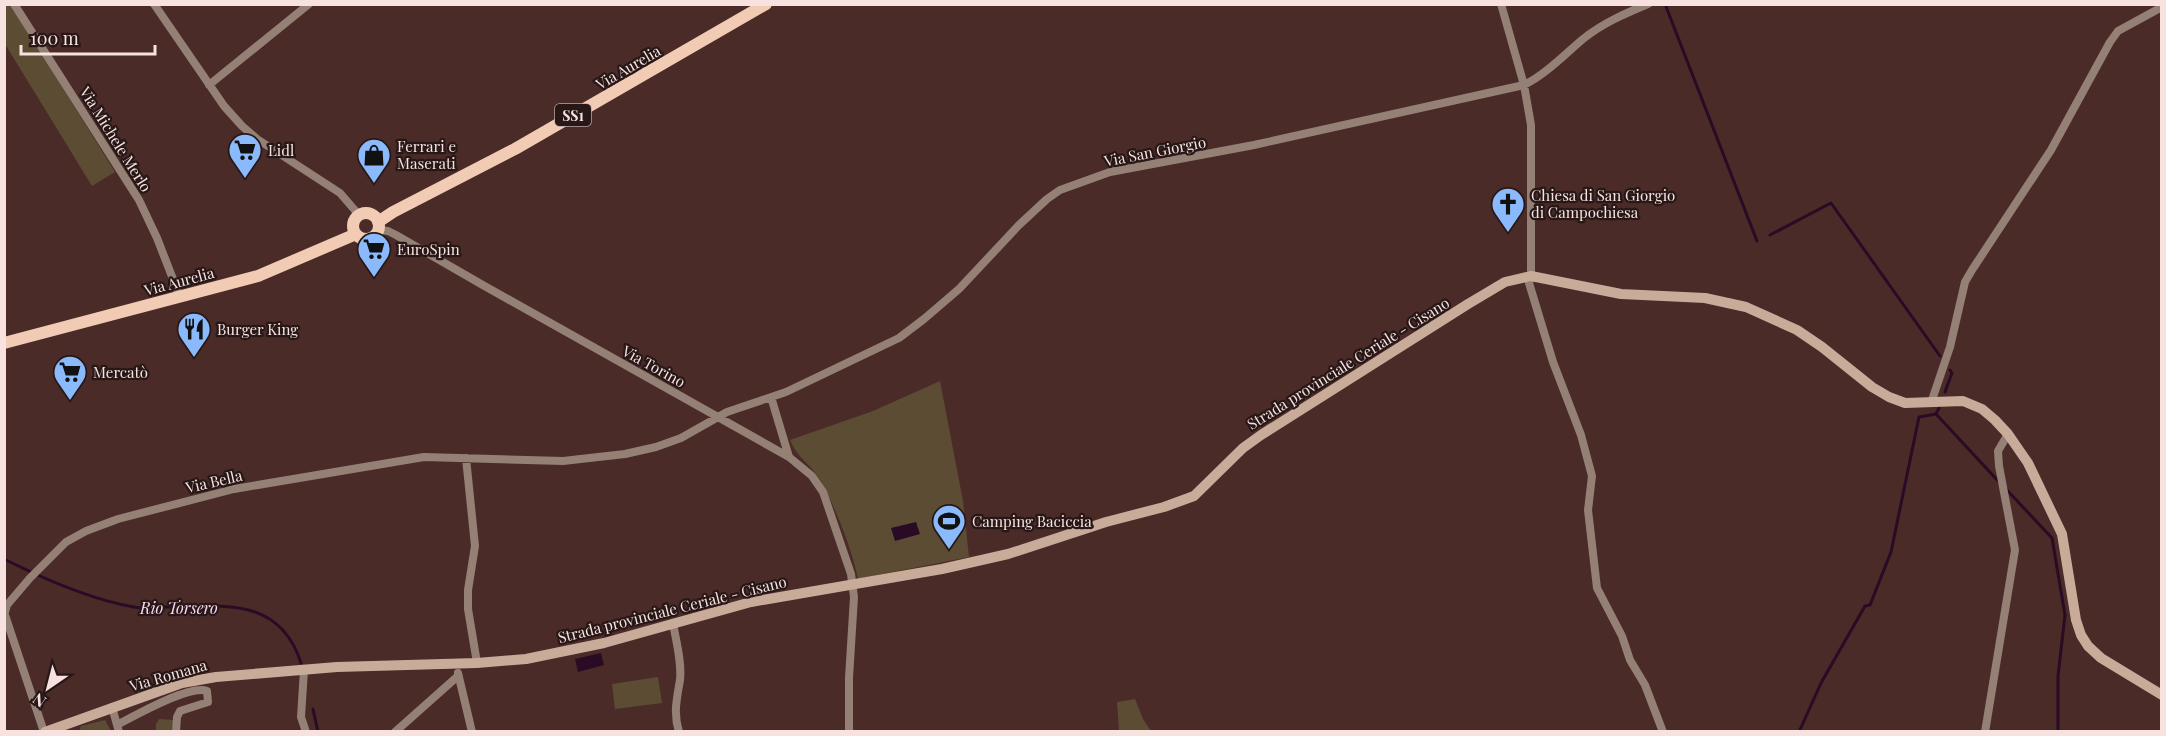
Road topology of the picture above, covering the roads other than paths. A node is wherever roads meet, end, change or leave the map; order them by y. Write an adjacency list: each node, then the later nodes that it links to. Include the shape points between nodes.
1 (14, 4): 14 (street, Via Michele Merlo, via 139,200)
2 (154, 4): 8 (street)
3 (309, 4): 8 (street)
4 (1501, 4): 9 (street)
5 (1648, 4): 9 (street, via 1608,21)
6 (758, 6): 11 (main road, Via Aurelia / SS1, via 515,149 393,212)
7 (2162, 7): 17 (street, via 2118,31 2110,42 2050,150 1972,270 1965,282)
8 (209, 85): 10 (street, via 257,139 340,193)
9 (1524, 85): 13 (street, via 1531,125); 16 (street, Via San Giorgio, via 1266,143 1110,172 1060,190 1020,225 959,289 899,338)
10 (359, 215): 11 (main road, via 372,215); 12 (main road, via 353,222)
11 (378, 226): 12 (main road, Via Aurelia / SS1, via 376,234 368,239); 18 (street, Via Torino)
12 (356, 234): 14 (main road, Via Aurelia / SS1, via 258,276)
13 (1531, 276): 17 (main road, Strada provinciale Ceriale - Cisano, via 1620,294 1705,298 1746,307 1797,330 1889,397 1905,403); 22 (main road, Strada provinciale Ceriale - Cisano, via 1505,282 1261,435 1194,496 1008,554); 40 (street, via 1529,283 1553,362 1592,476 1588,510 1597,588 1645,685)
14 (180, 297): 15 (main road, Via Aurelia / SS1)
15 (4, 343)
16 (771, 397): 18 (street, Via San Giorgio); 20 (street)
17 (1932, 400): 19 (main road, Strada provinciale Ceriale - Cisano, via 1972,403)
18 (717, 417): 20 (street, Via Torino); 21 (street, Via Bella, via 681,438 626,454 563,461)
19 (2008, 434): 29 (main road, Strada provinciale Ceriale - Cisano, via 2028,463 2062,534 2081,635 2101,658); 41 (street, via 1998,451 2015,550)
20 (789, 457): 22 (street, Via Torino, via 812,476 823,492)
21 (466, 458): 23 (street, Via Bella, via 424,457 299,477 234,489 118,519 66,542 30,578); 26 (street, via 475,546 468,609)
22 (853, 584): 24 (main road, Strada provinciale Ceriale - Cisano, via 751,602); 39 (street, Via Torino)
23 (5, 612): 33 (street)
24 (673, 623): 26 (main road, Strada provinciale Ceriale - Cisano, via 537,657); 38 (street, via 680,666 675,704)
25 (456, 662): 26 (main road, Strada provinciale Ceriale - Cisano); 27 (main road, Strada provinciale Ceriale - Cisano); 28 (street)
26 (477, 663)
27 (304, 670): 30 (main road, Via Romana, via 182,683); 35 (street, via 301,717)
28 (458, 676): 36 (street); 37 (street)
29 (2162, 695)
30 (112, 707): 31 (main road, Via Romana); 32 (street)
31 (71, 727): 33 (main road, Via Romana)
32 (118, 728): 34 (street, via 181,693 207,690 208,702 180,711)
33 (44, 732)
34 (176, 732)
35 (306, 732)
36 (395, 732)
37 (472, 732)
38 (679, 732)
39 (849, 732)
40 (1663, 732)
41 (1985, 732)

